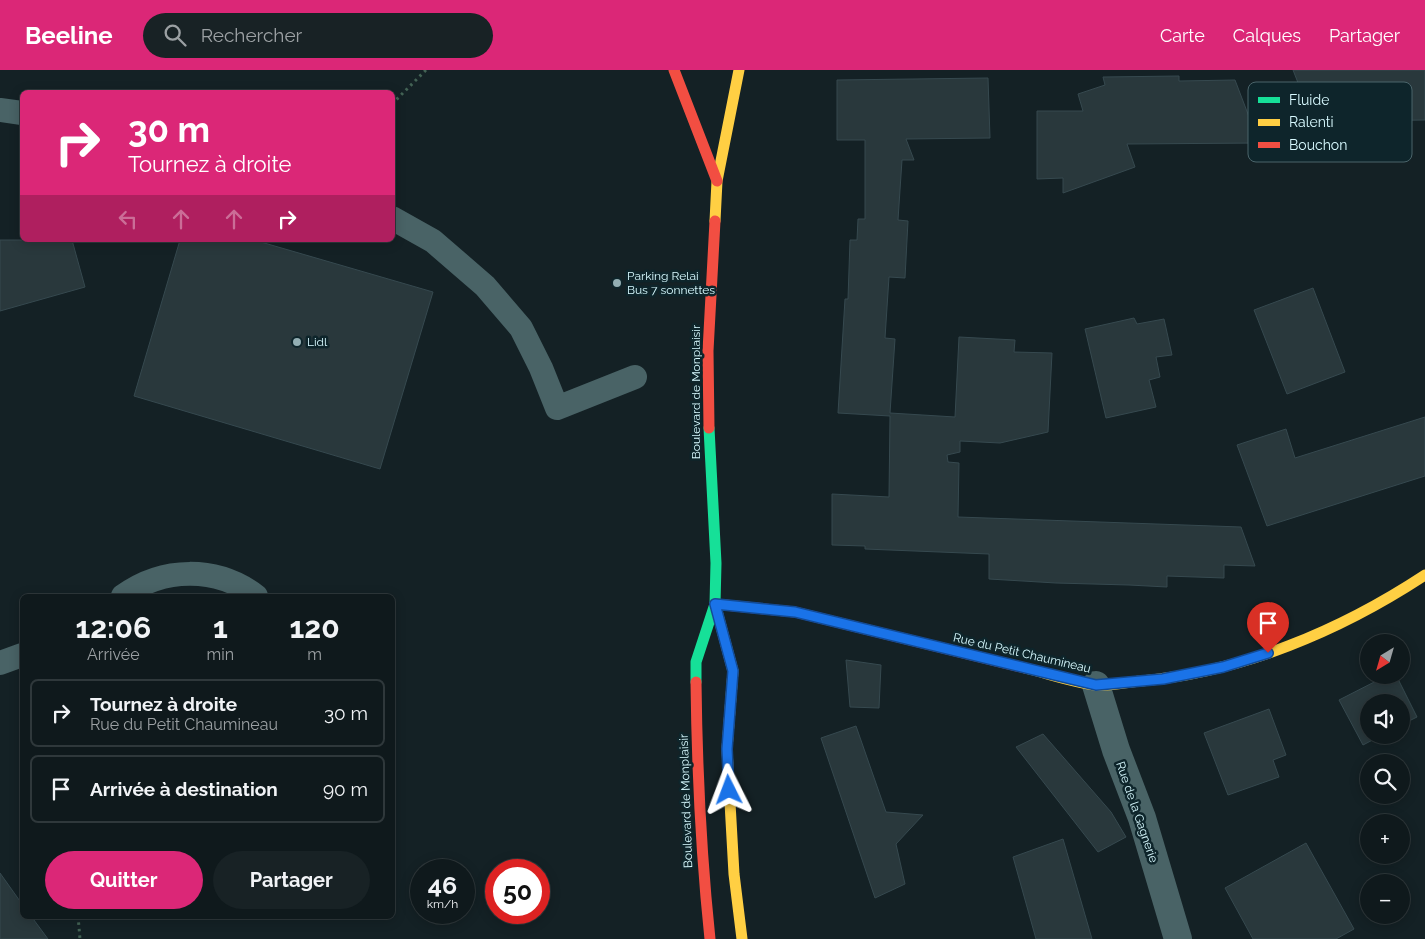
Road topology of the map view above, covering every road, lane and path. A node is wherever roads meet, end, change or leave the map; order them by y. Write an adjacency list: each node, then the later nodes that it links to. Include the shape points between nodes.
1 (426, 70): 4 (path)
2 (674, 70): 7 (main road, Boulevard de Monplaisir)
3 (739, 70): 7 (main road, Boulevard de Monplaisir)
4 (395, 101)
5 (0, 110): 6 (lane)
6 (20, 113)
7 (717, 181): 13 (main road, Boulevard de Monplaisir, via 708,351)
8 (395, 220): 9 (lane, via 433,241 485,286 521,328 557,408)
9 (635, 377)
10 (1425, 574): 16 (main road, Rue du Petit Chaumineau, via 1396,594 1341,623 1283,648 1223,667 1163,679)
11 (126, 594): 12 (lane, via 157,578 180,574 226,579)
12 (253, 594)
13 (715, 604): 16 (main road, Rue du Petit Chaumineau, via 795,612); 19 (main road, Boulevard de Monplaisir, via 696,662 697,748); 20 (main road, Boulevard de Monplaisir, via 733,671 727,749 734,874)
14 (20, 656): 15 (lane)
15 (0, 663)
16 (1096, 685): 21 (street, Rue de la Gagnerie, via 1142,818)
17 (78, 919): 18 (path)
18 (80, 939)
19 (710, 939)
20 (742, 939)
21 (1178, 939)

